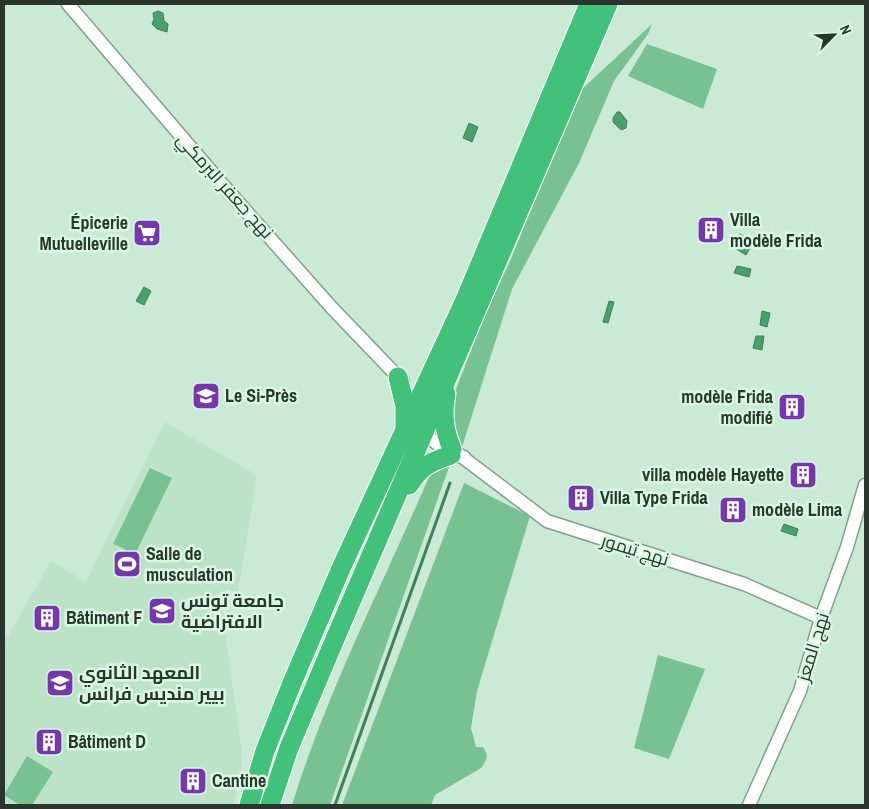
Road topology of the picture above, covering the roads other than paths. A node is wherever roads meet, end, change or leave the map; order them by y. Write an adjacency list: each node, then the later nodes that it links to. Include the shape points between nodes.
1 (68, 4): 6 (street, نهج جعفر البرمكي, via 332,308)
2 (589, 4): 4 (highway)
3 (608, 4): 5 (highway)
4 (465, 300): 5 (highway); 7 (highway)
5 (445, 362): 6 (highway, via 418,376); 7 (highway); 8 (highway, via 443,422)
6 (395, 372): 7 (highway, via 405,406); 7 (street, نهج جعفر البرمكي, via 415,392)
7 (419, 417): 8 (street, نهج تيمور); 10 (highway); 11 (highway, via 417,432); 13 (highway, via 342,566 277,719)
8 (456, 454): 10 (highway, via 424,467); 12 (street, نهج تيمور, via 547,521 744,584)
9 (865, 485): 12 (street, نهج المعز)
10 (391, 511): 11 (highway)
11 (372, 552): 14 (highway, via 289,748)
12 (821, 618): 15 (street, نهج المعز, via 800,691)
13 (248, 805)
14 (270, 805)
15 (749, 805)

